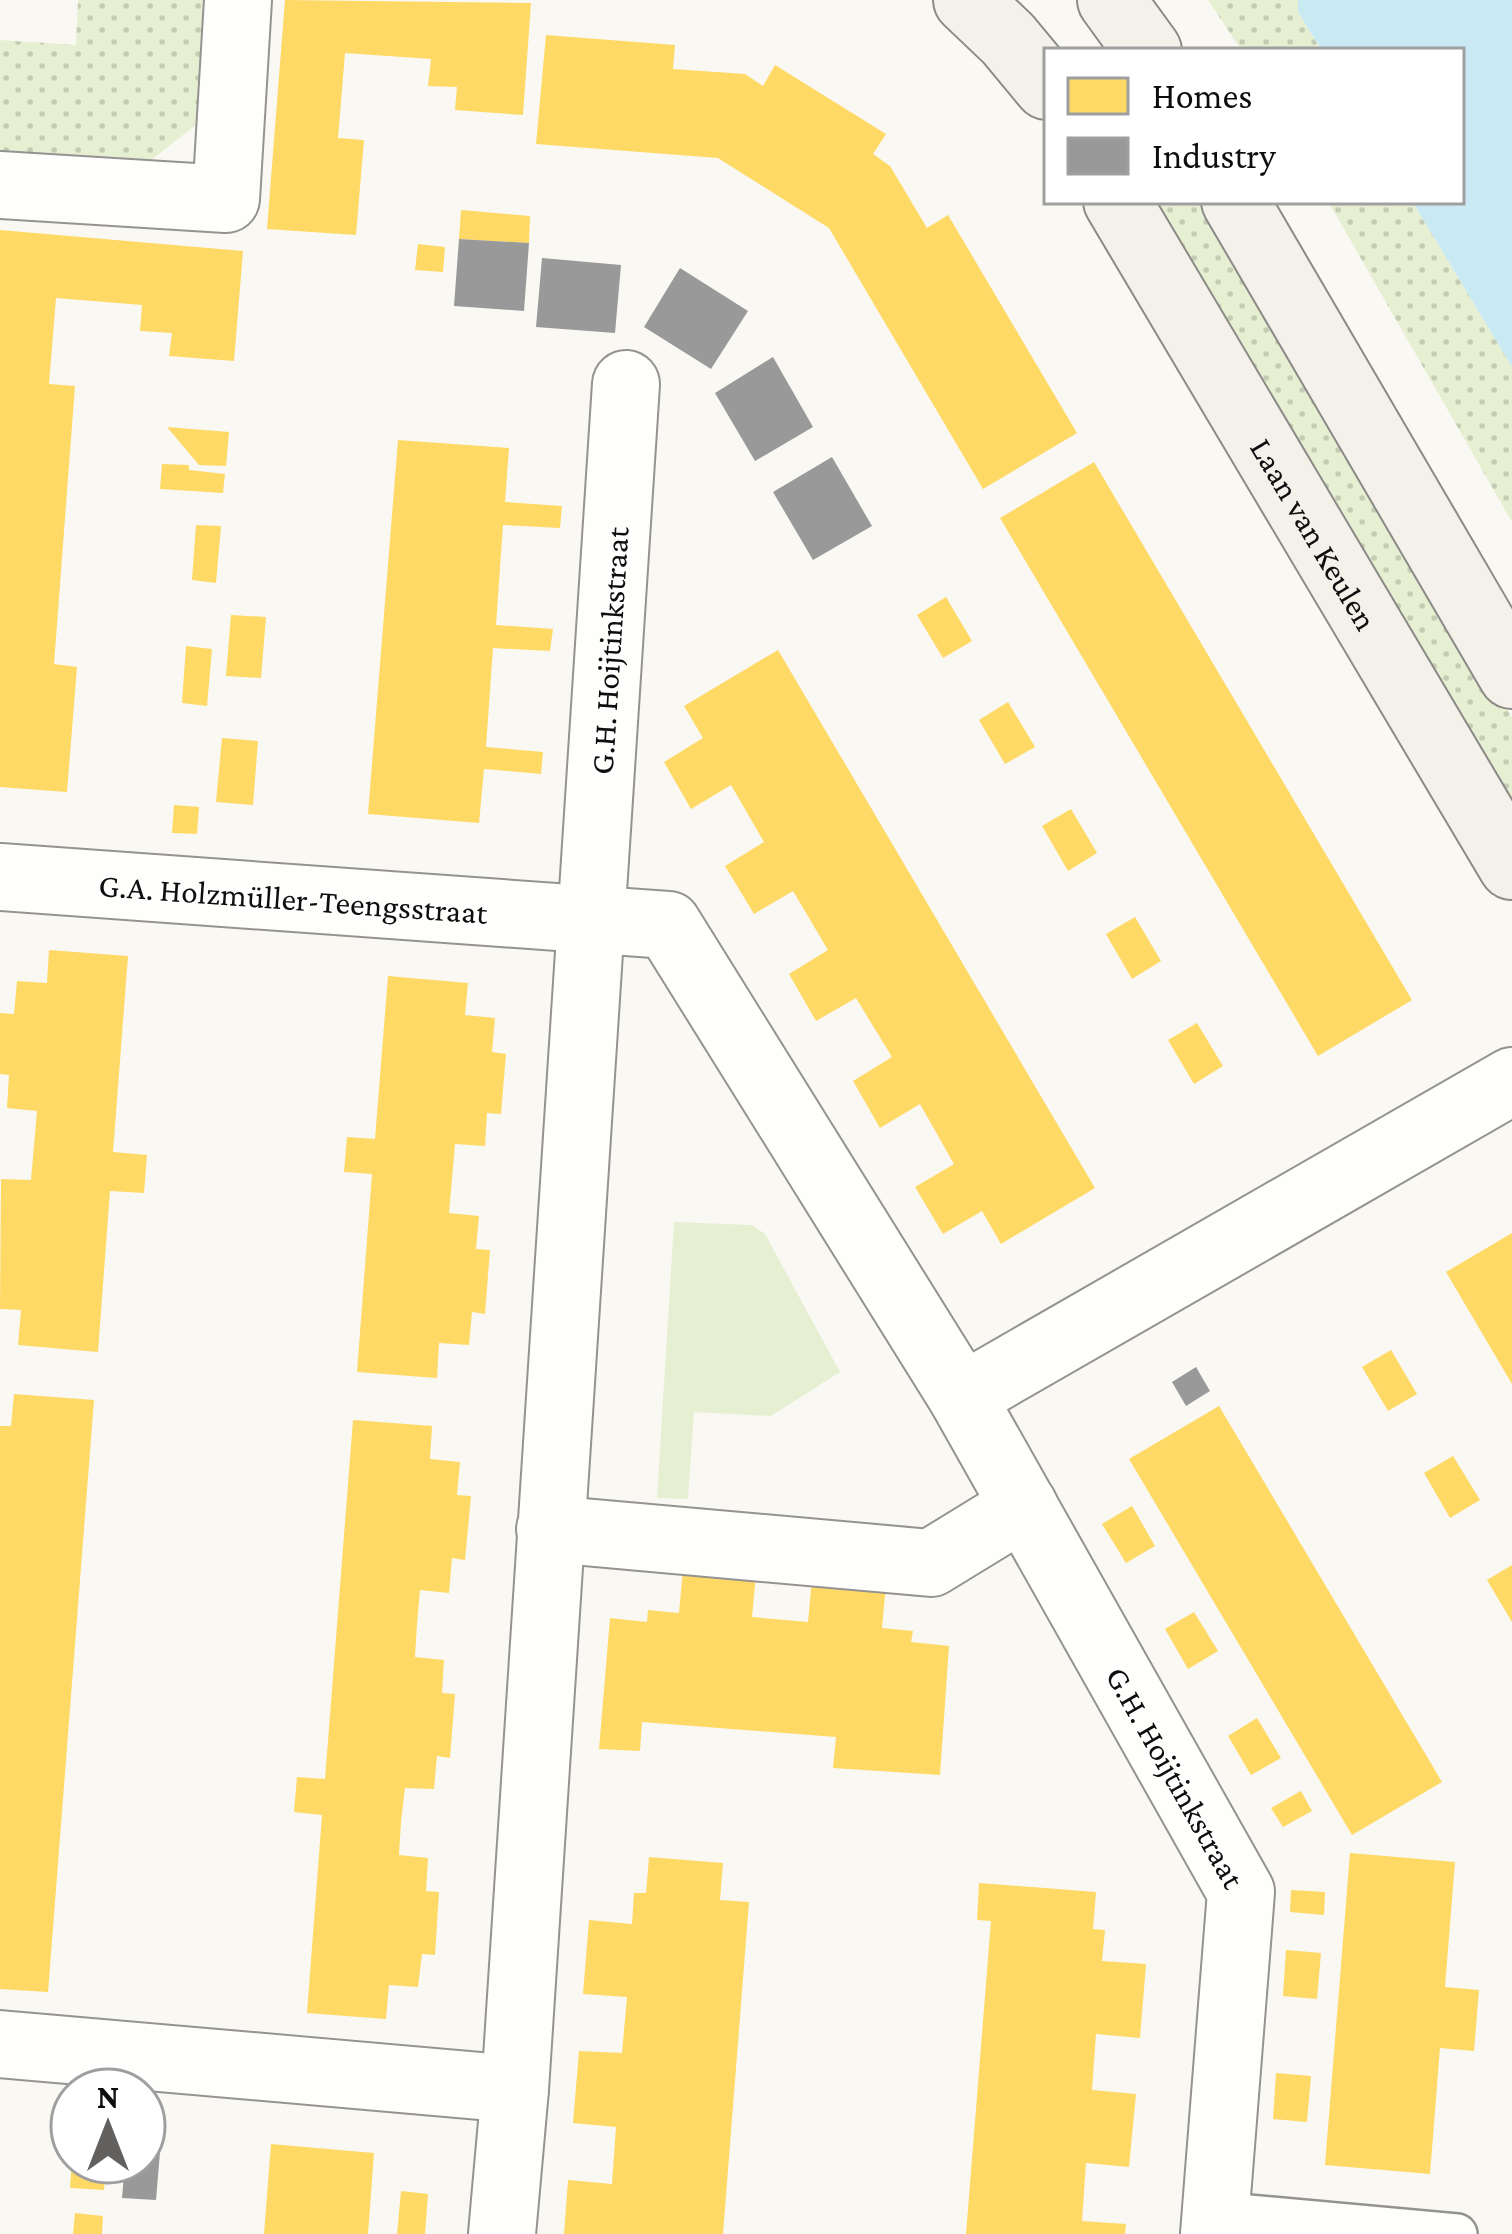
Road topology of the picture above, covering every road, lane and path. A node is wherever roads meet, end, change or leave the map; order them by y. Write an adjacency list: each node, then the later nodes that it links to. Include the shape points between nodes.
1 (238, 0): 6 (street, via 226,199)
2 (968, 0): 5 (street)
3 (1111, 0): 4 (street)
4 (1146, 48)
5 (1044, 82)
6 (0, 185)
7 (1119, 204): 11 (street, Laan van Keulen)
8 (1237, 204): 10 (street)
9 (626, 384): 13 (street, G.H. Hoijtinkstraat)
10 (1512, 675)
11 (1512, 866)
12 (0, 877): 13 (street, G.A. Holzmüller-Teengsstraat)
13 (589, 919): 15 (street, G.H. Hoijtinkstraat, via 668,926); 17 (street, G.H. Hoijtinkstraat)
14 (1512, 1082): 15 (street)
15 (962, 1397): 16 (street, G.H. Hoijtinkstraat)
16 (1024, 1506): 17 (street, via 931,1564); 20 (street, G.H. Hoijtinkstraat, via 1241,1892)
17 (550, 1529): 19 (street, G.H. Hoijtinkstraat)
18 (0, 2044): 19 (street)
19 (515, 2089): 21 (street, G.H. Hoijtinkstraat)
20 (1215, 2223): 22 (lane, G.H. Hoijtinkstraat)
21 (502, 2234)
22 (1457, 2234)

